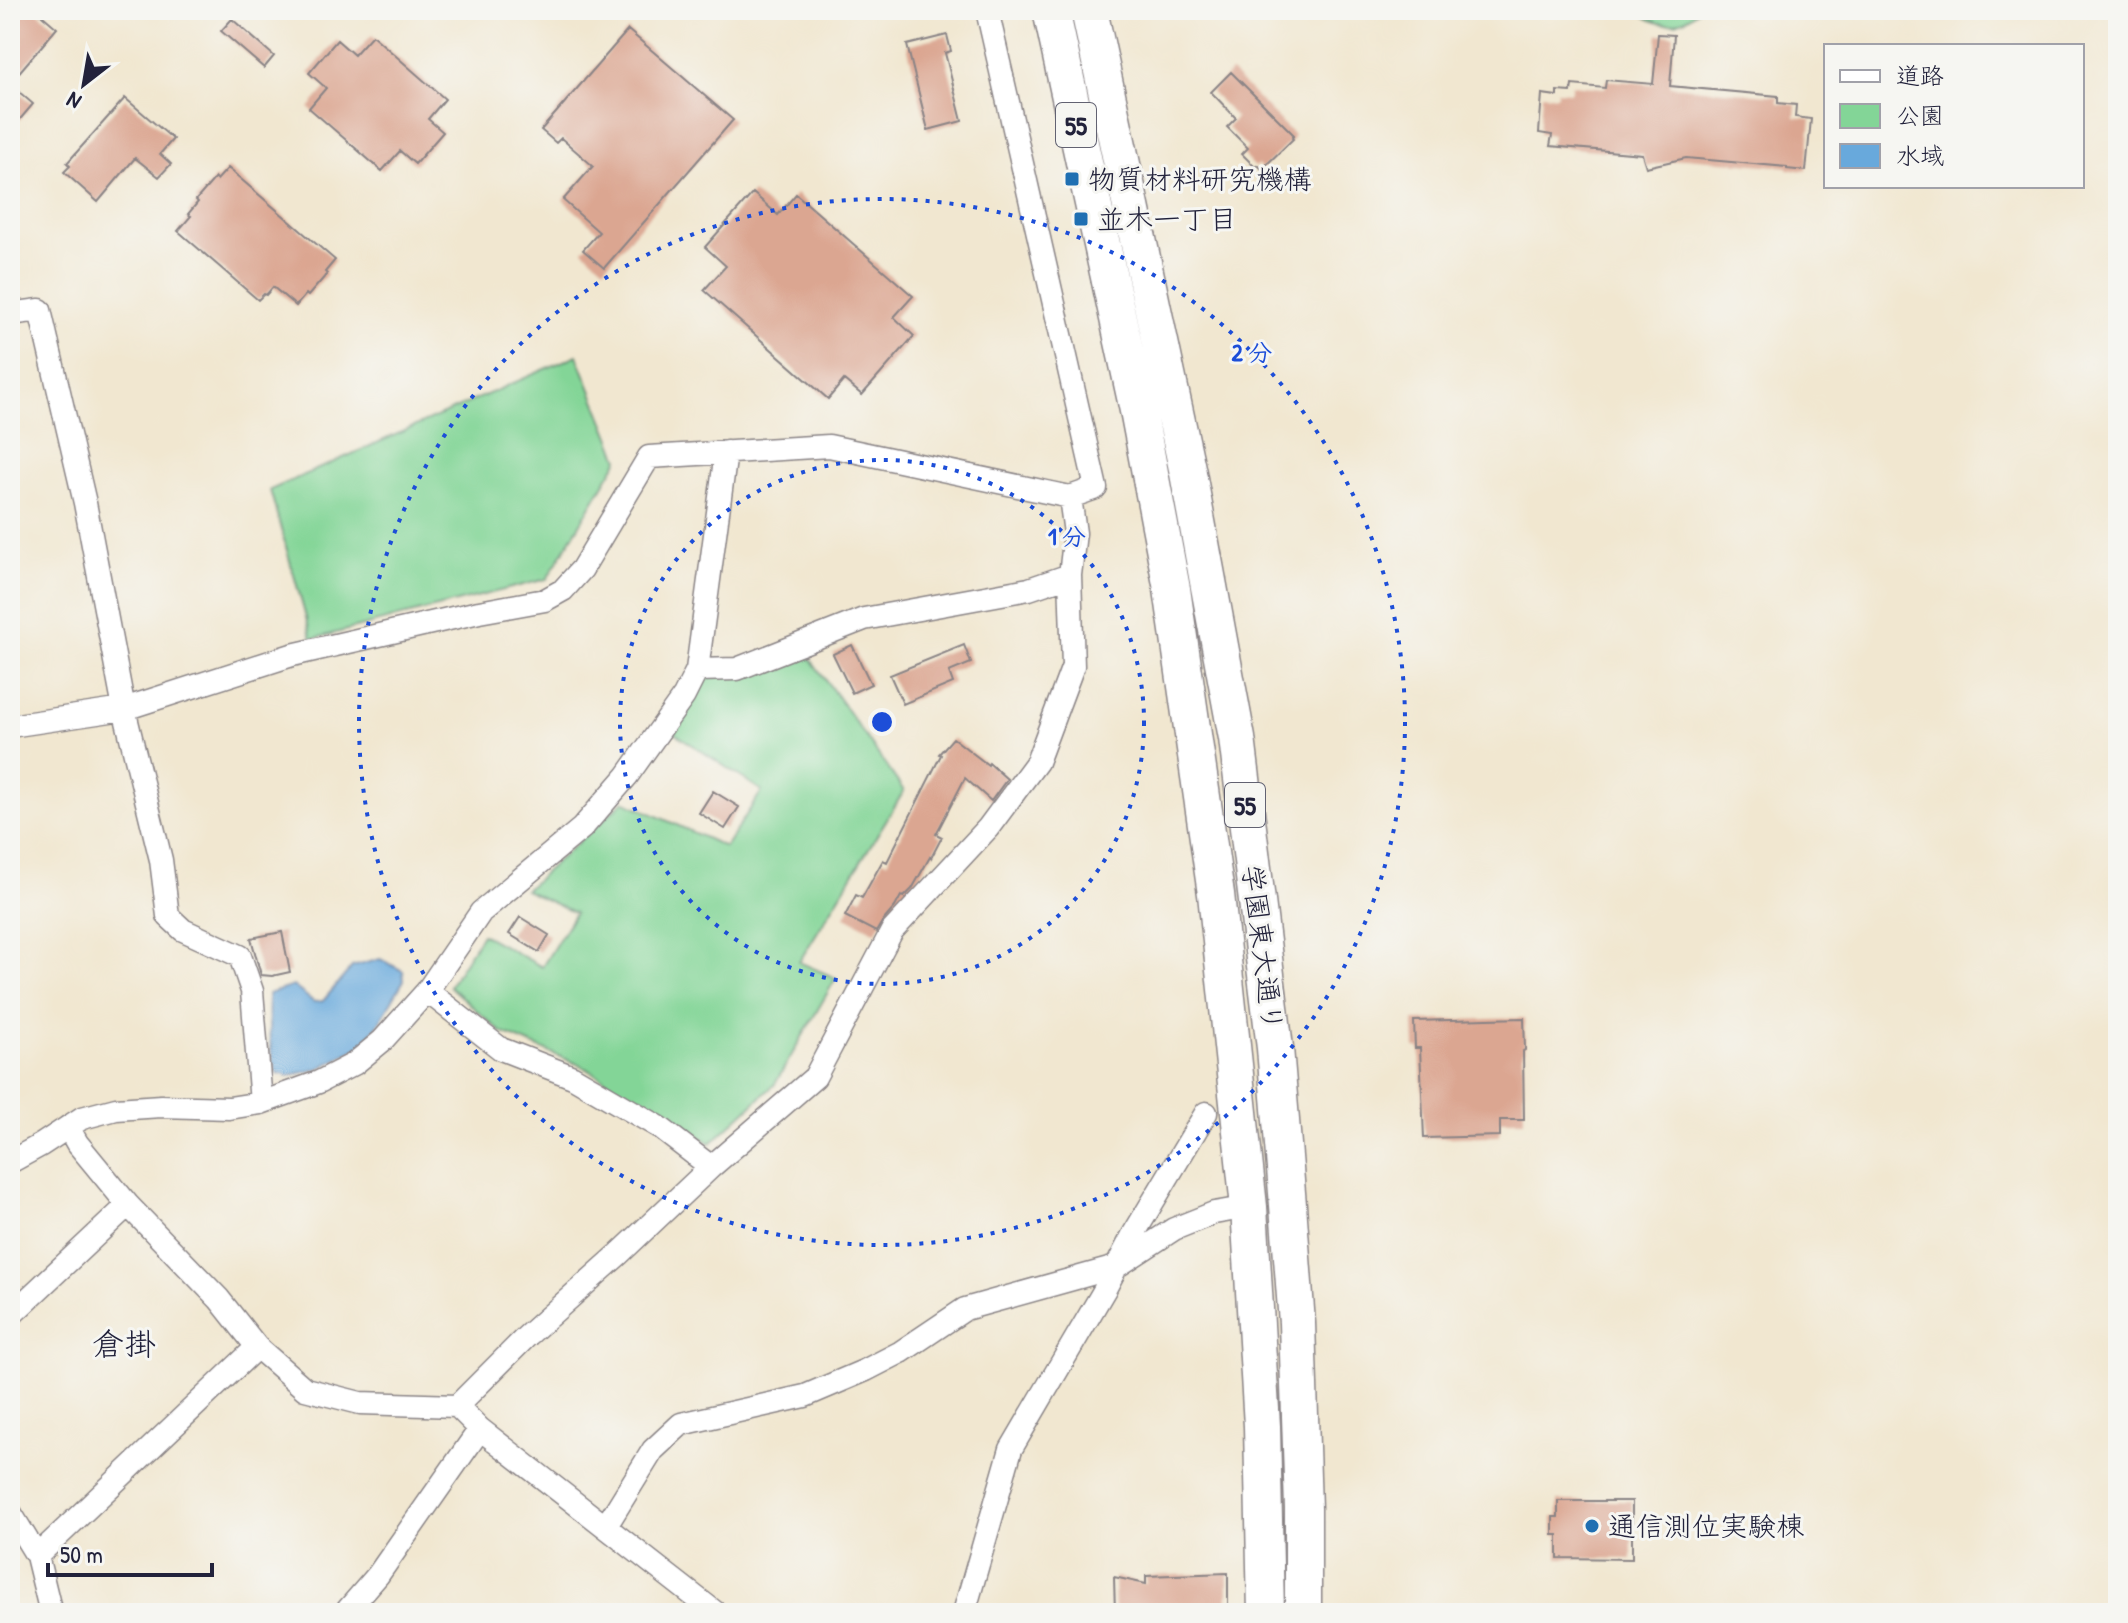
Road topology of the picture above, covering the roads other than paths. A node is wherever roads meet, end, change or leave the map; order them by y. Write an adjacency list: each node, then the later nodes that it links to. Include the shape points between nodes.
1 (987, 10): 6 (street, via 1096,488)
2 (1051, 10): 18 (main road, 学園東大通り / 55, via 1172,589 1216,894)
3 (1089, 10): 32 (main road, 学園東大通り / 55, via 1188,473 1237,738 1275,1048 1297,1323)
4 (10, 314): 9 (street, via 40,310 85,503)
5 (726, 452): 6 (street, via 829,446); 8 (street); 9 (street, via 649,457 582,569 545,600 292,655)
6 (1070, 497): 7 (street, via 1075,533)
7 (1070, 575): 8 (street, via 1029,589 864,619 737,669); 16 (street, via 1073,666 1037,762 988,828 892,931 815,1077)
8 (697, 670): 11 (street, via 627,776 582,828 481,912)
9 (124, 709): 10 (street); 12 (street, via 161,860 168,916 183,930 240,956 252,991)
10 (10, 726)
11 (427, 991): 12 (street, via 354,1064); 16 (street, via 501,1049 573,1077 659,1127)
12 (261, 1103): 14 (street, via 116,1109)
13 (1206, 1113): 19 (street)
14 (68, 1127): 15 (street); 17 (street)
15 (10, 1162)
16 (711, 1167): 22 (street)
17 (128, 1205): 20 (street); 21 (street, via 219,1299)
18 (1249, 1207): 19 (street, via 1214,1213 1174,1229); 31 (main road, 学園東大通り / 55)
19 (1116, 1267): 25 (street, via 965,1309 901,1352 805,1396 681,1424 653,1450); 30 (street, via 1011,1449)
20 (10, 1316)
21 (257, 1347): 22 (street, via 305,1389 360,1403); 26 (street)
22 (457, 1406): 23 (street)
23 (480, 1429): 25 (street); 28 (street, via 378,1575)
24 (10, 1512): 26 (street)
25 (606, 1526): 29 (street)
26 (37, 1556): 27 (street)
27 (51, 1613)
28 (345, 1613)
29 (716, 1613)
30 (964, 1613)
31 (1266, 1613)
32 (1303, 1613)

